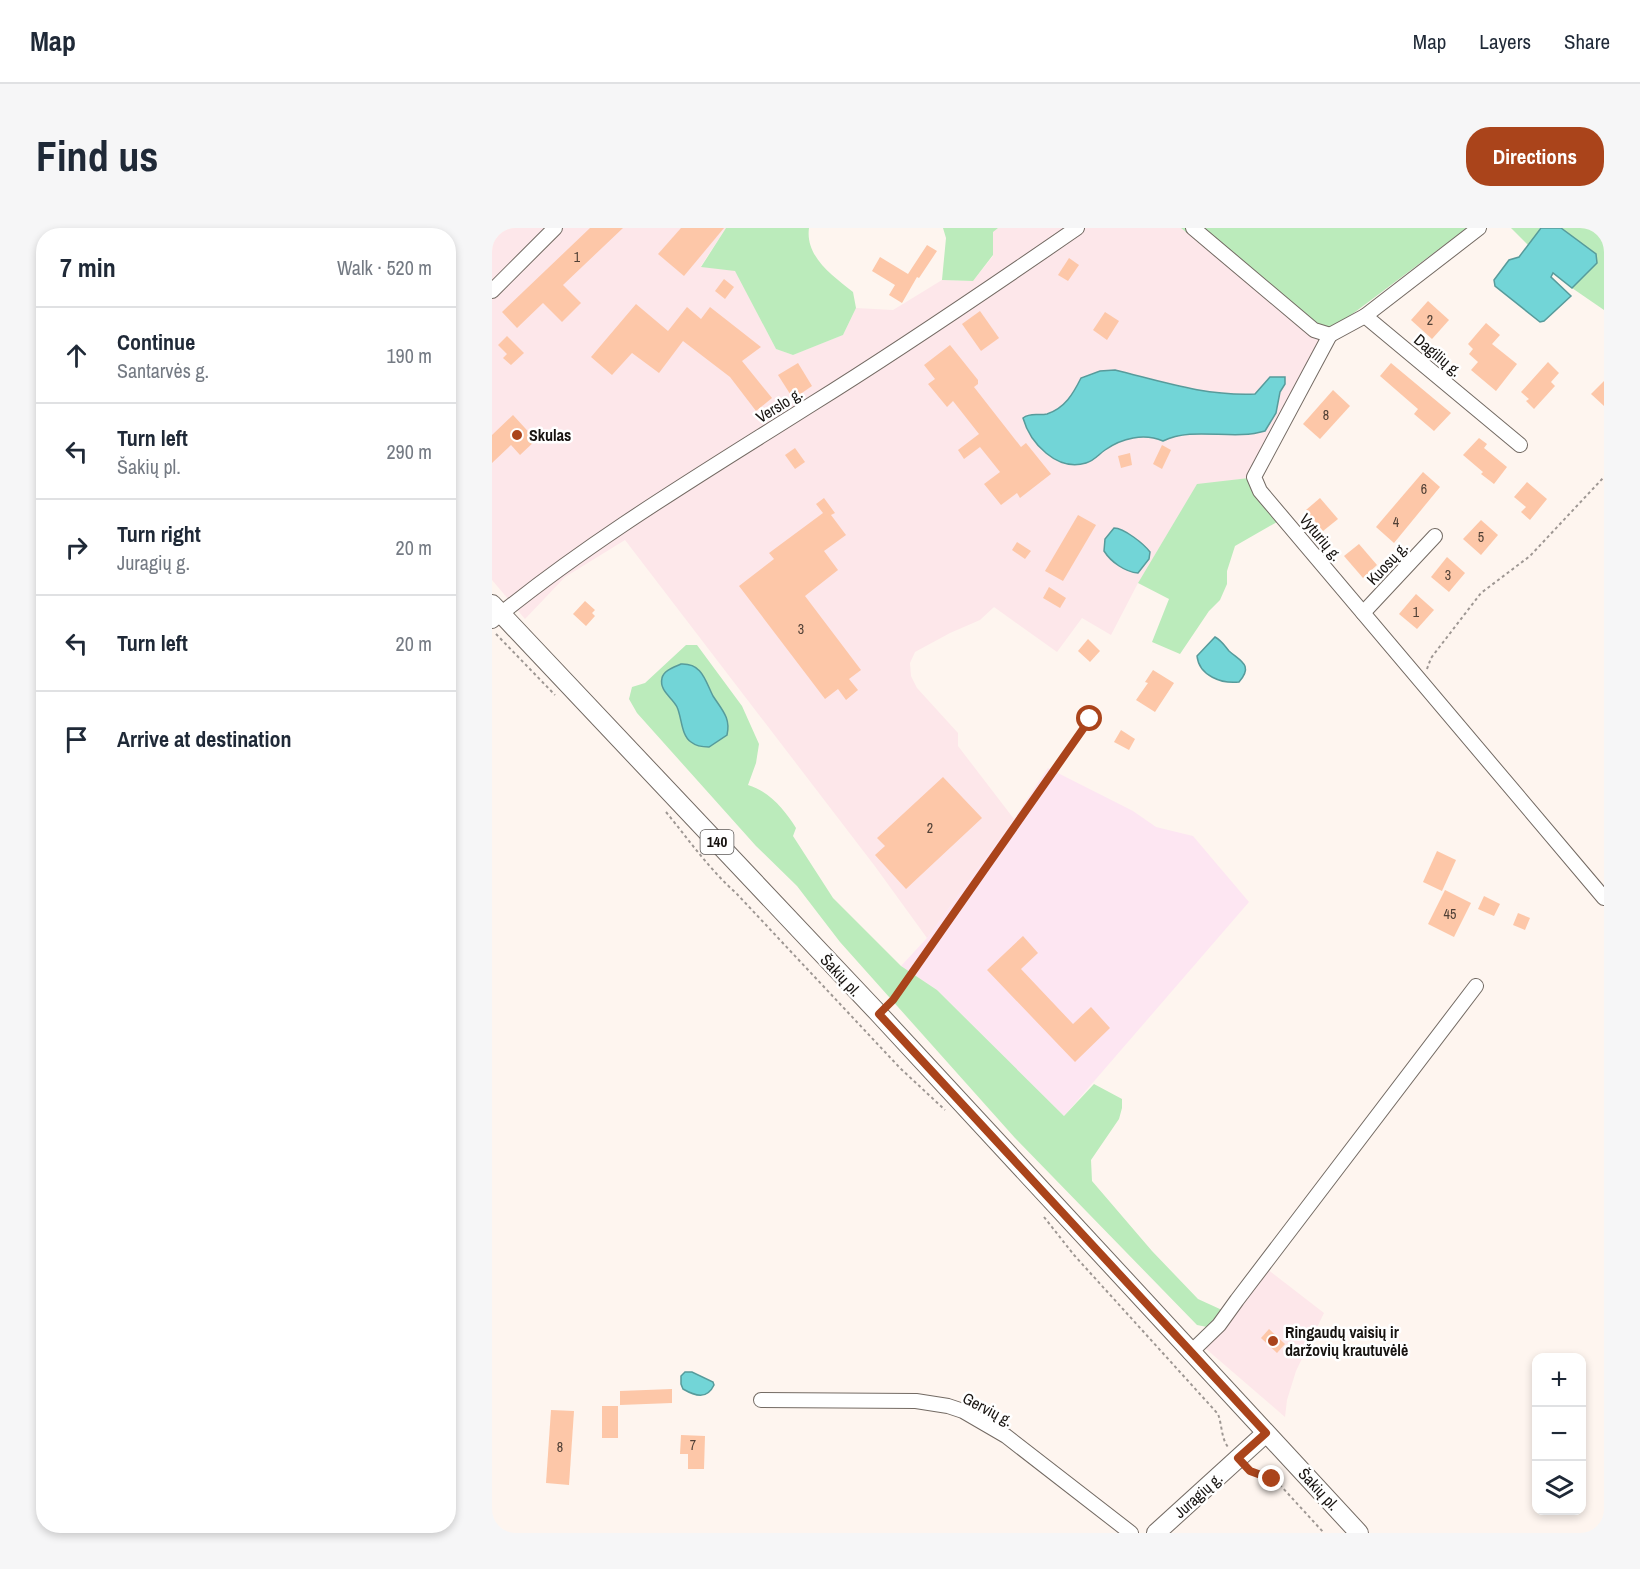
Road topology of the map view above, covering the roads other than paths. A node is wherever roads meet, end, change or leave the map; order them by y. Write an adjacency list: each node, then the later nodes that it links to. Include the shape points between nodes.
1 (555, 228): 5 (street)
2 (1077, 228): 10 (street, Verslo g., via 938,325 626,523)
3 (1193, 228): 7 (street, via 1314,330)
4 (1479, 228): 6 (street)
5 (492, 291)
6 (1365, 316): 7 (street); 8 (street, Dagilių g.)
7 (1330, 335): 11 (street, Vyturių g., via 1254,477 1260,491)
8 (1520, 445)
9 (1435, 536): 11 (street, Kuosų g.)
10 (495, 612): 14 (main road, Šakių pl. / 140, via 879,1014)
11 (1363, 613): 12 (street, Vyturių g.)
12 (1604, 898)
13 (1476, 986): 14 (street, via 1219,1325)
14 (1190, 1353): 16 (main road, Šakių pl. / 140)
15 (761, 1400): 17 (street, Gervių g., via 916,1401 955,1409 1006,1436)
16 (1266, 1433): 18 (main road, Juragių g.); 19 (main road, Šakių pl. / 140)
17 (1131, 1533)
18 (1156, 1533)
19 (1359, 1533)

